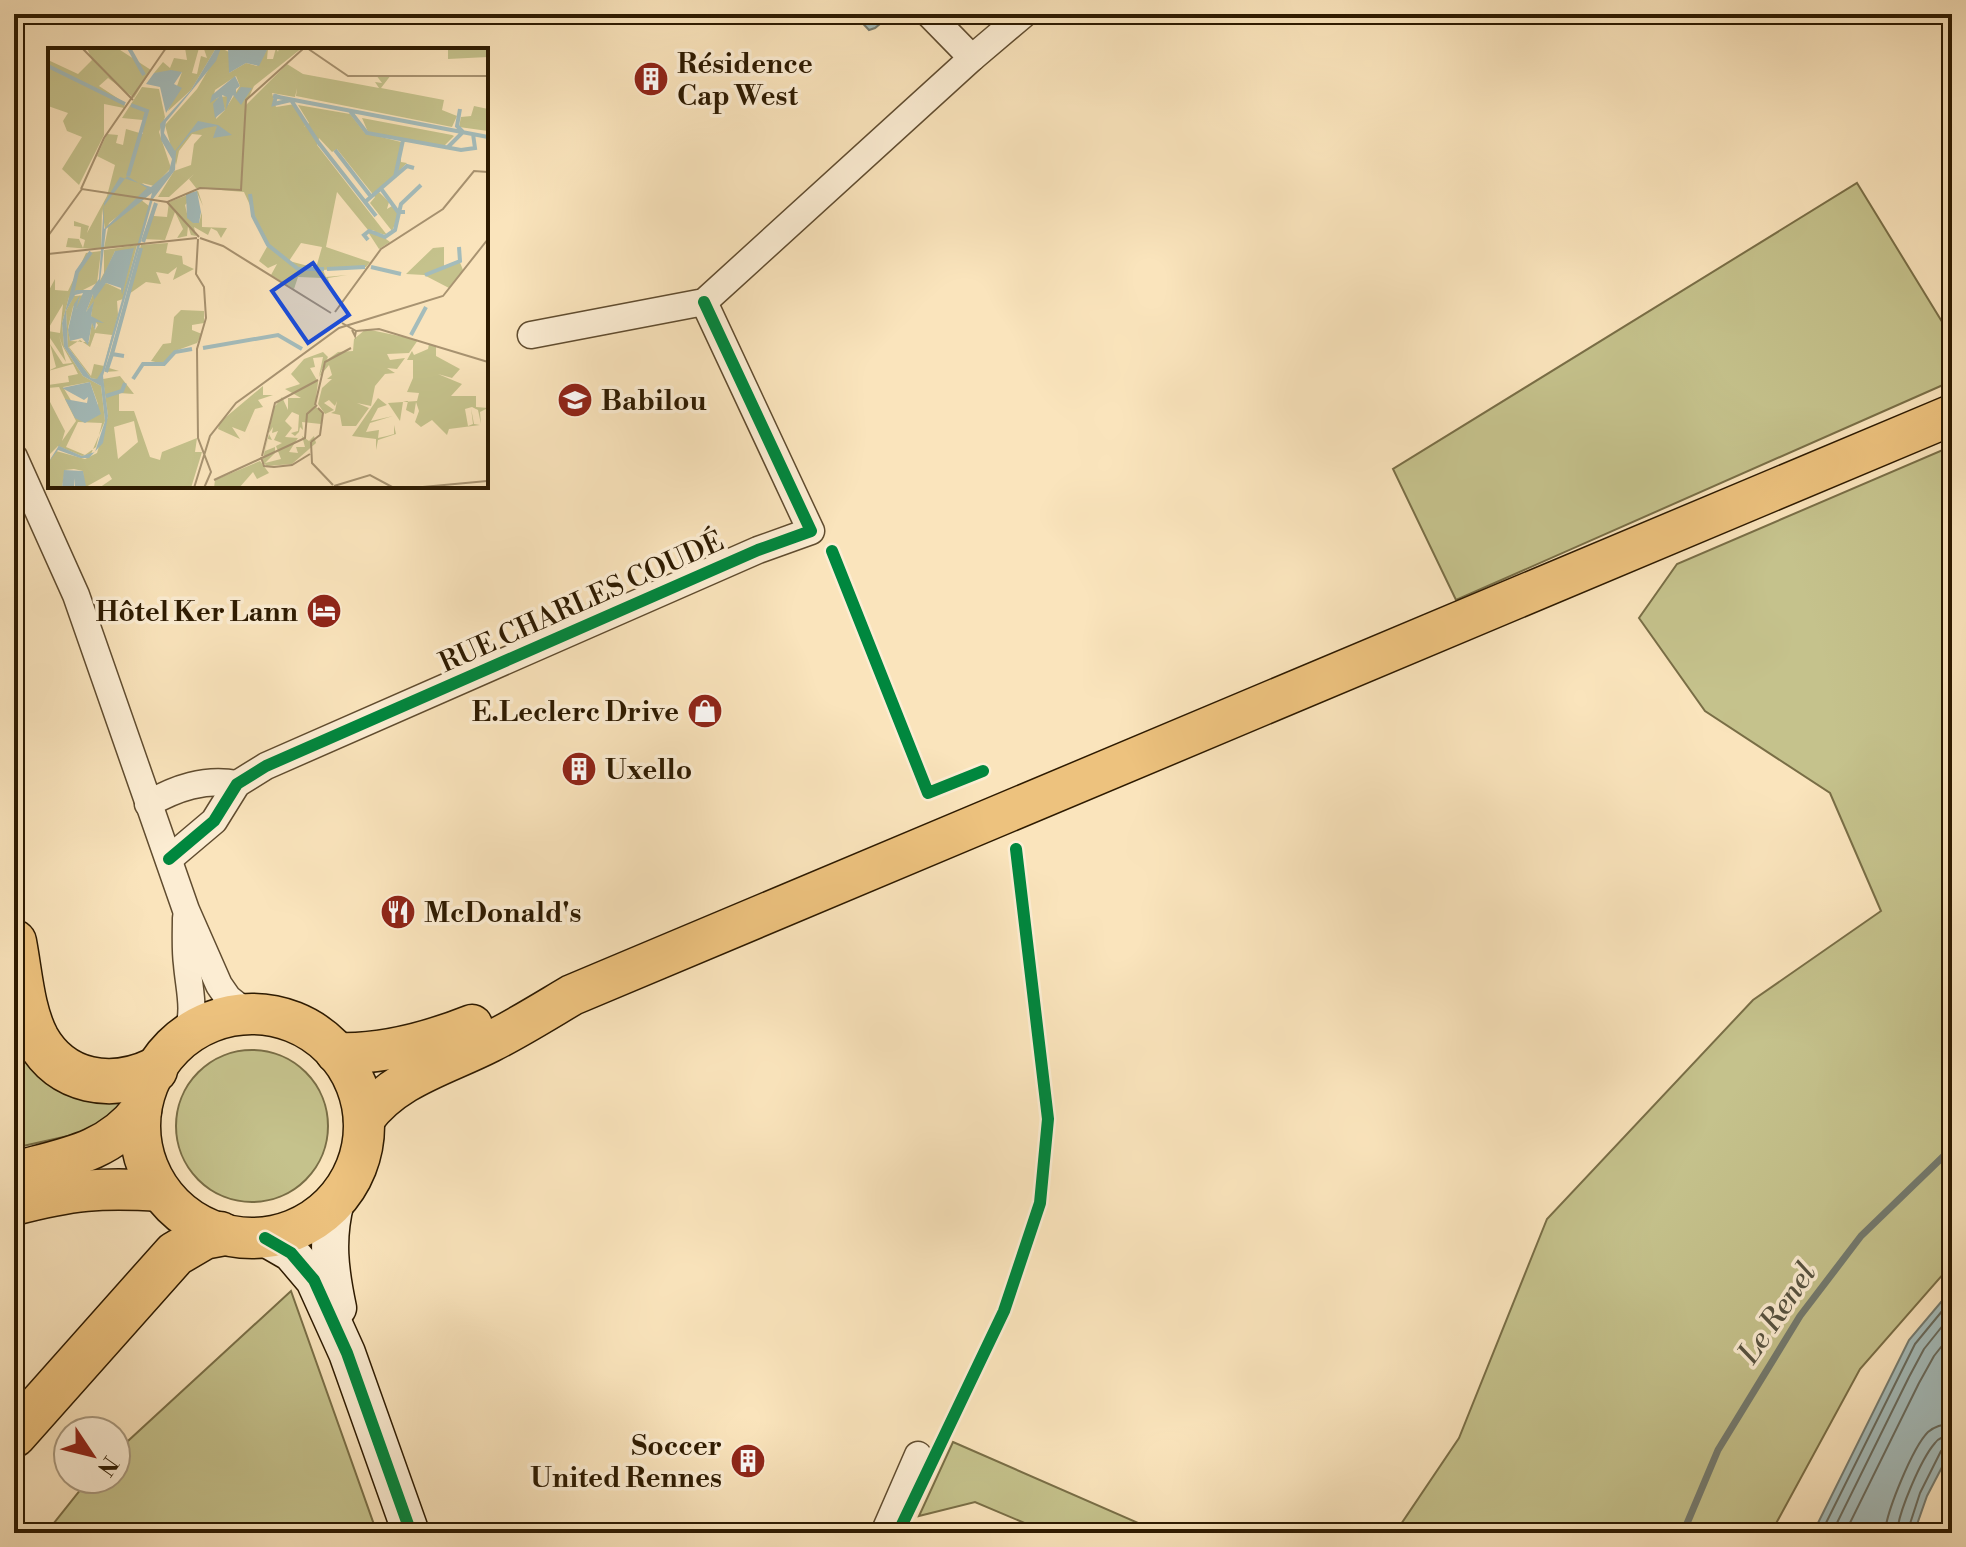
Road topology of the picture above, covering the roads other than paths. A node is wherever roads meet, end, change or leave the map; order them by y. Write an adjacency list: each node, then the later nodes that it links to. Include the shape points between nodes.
1 (929, 14): 3 (street)
2 (1024, 14): 3 (street)
3 (972, 58): 4 (street)
4 (704, 302): 5 (street); 8 (street, RUE CHARLES COUDÉ, via 811,531 266,766)
5 (531, 335)
6 (1952, 415): 13 (main road)
7 (17, 462): 9 (street, via 76,595)
8 (237, 784): 9 (street, via 190,785); 10 (street, RUE CHARLES COUDÉ, via 214,821)
9 (148, 804): 10 (street)
10 (169, 859): 11 (street)
11 (186, 910): 14 (street, via 219,985); 15 (street, via 192,990)
12 (14, 942): 17 (highway, via 28,1015 53,1061 92,1082 110,1083)
13 (572, 995): 16 (main road, via 508,1010 411,1045); 19 (main road, via 491,1042 414,1076)
14 (248, 1014): 15 (main road, via 216,1020); 16 (main road, via 296,1024)
15 (187, 1035): 17 (main road)
16 (336, 1053): 19 (main road, via 352,1077)
17 (155, 1070): 18 (main road)
18 (141, 1110): 20 (main road, via 110,1141); 21 (main road, via 142,1152)
19 (364, 1119): 22 (main road, via 355,1171)
20 (14, 1172)
21 (160, 1191): 23 (main road, via 91,1188); 24 (main road, via 193,1222)
22 (336, 1201): 25 (main road, via 296,1229); 26 (street, via 329,1254)
23 (14, 1205)
24 (220, 1234): 25 (main road); 27 (highway, via 175,1254)
25 (265, 1238): 26 (street, via 291,1253 314,1280)
26 (347, 1353): 29 (street)
27 (14, 1435)
28 (918, 1455): 30 (street)
29 (411, 1533)
30 (884, 1533)

